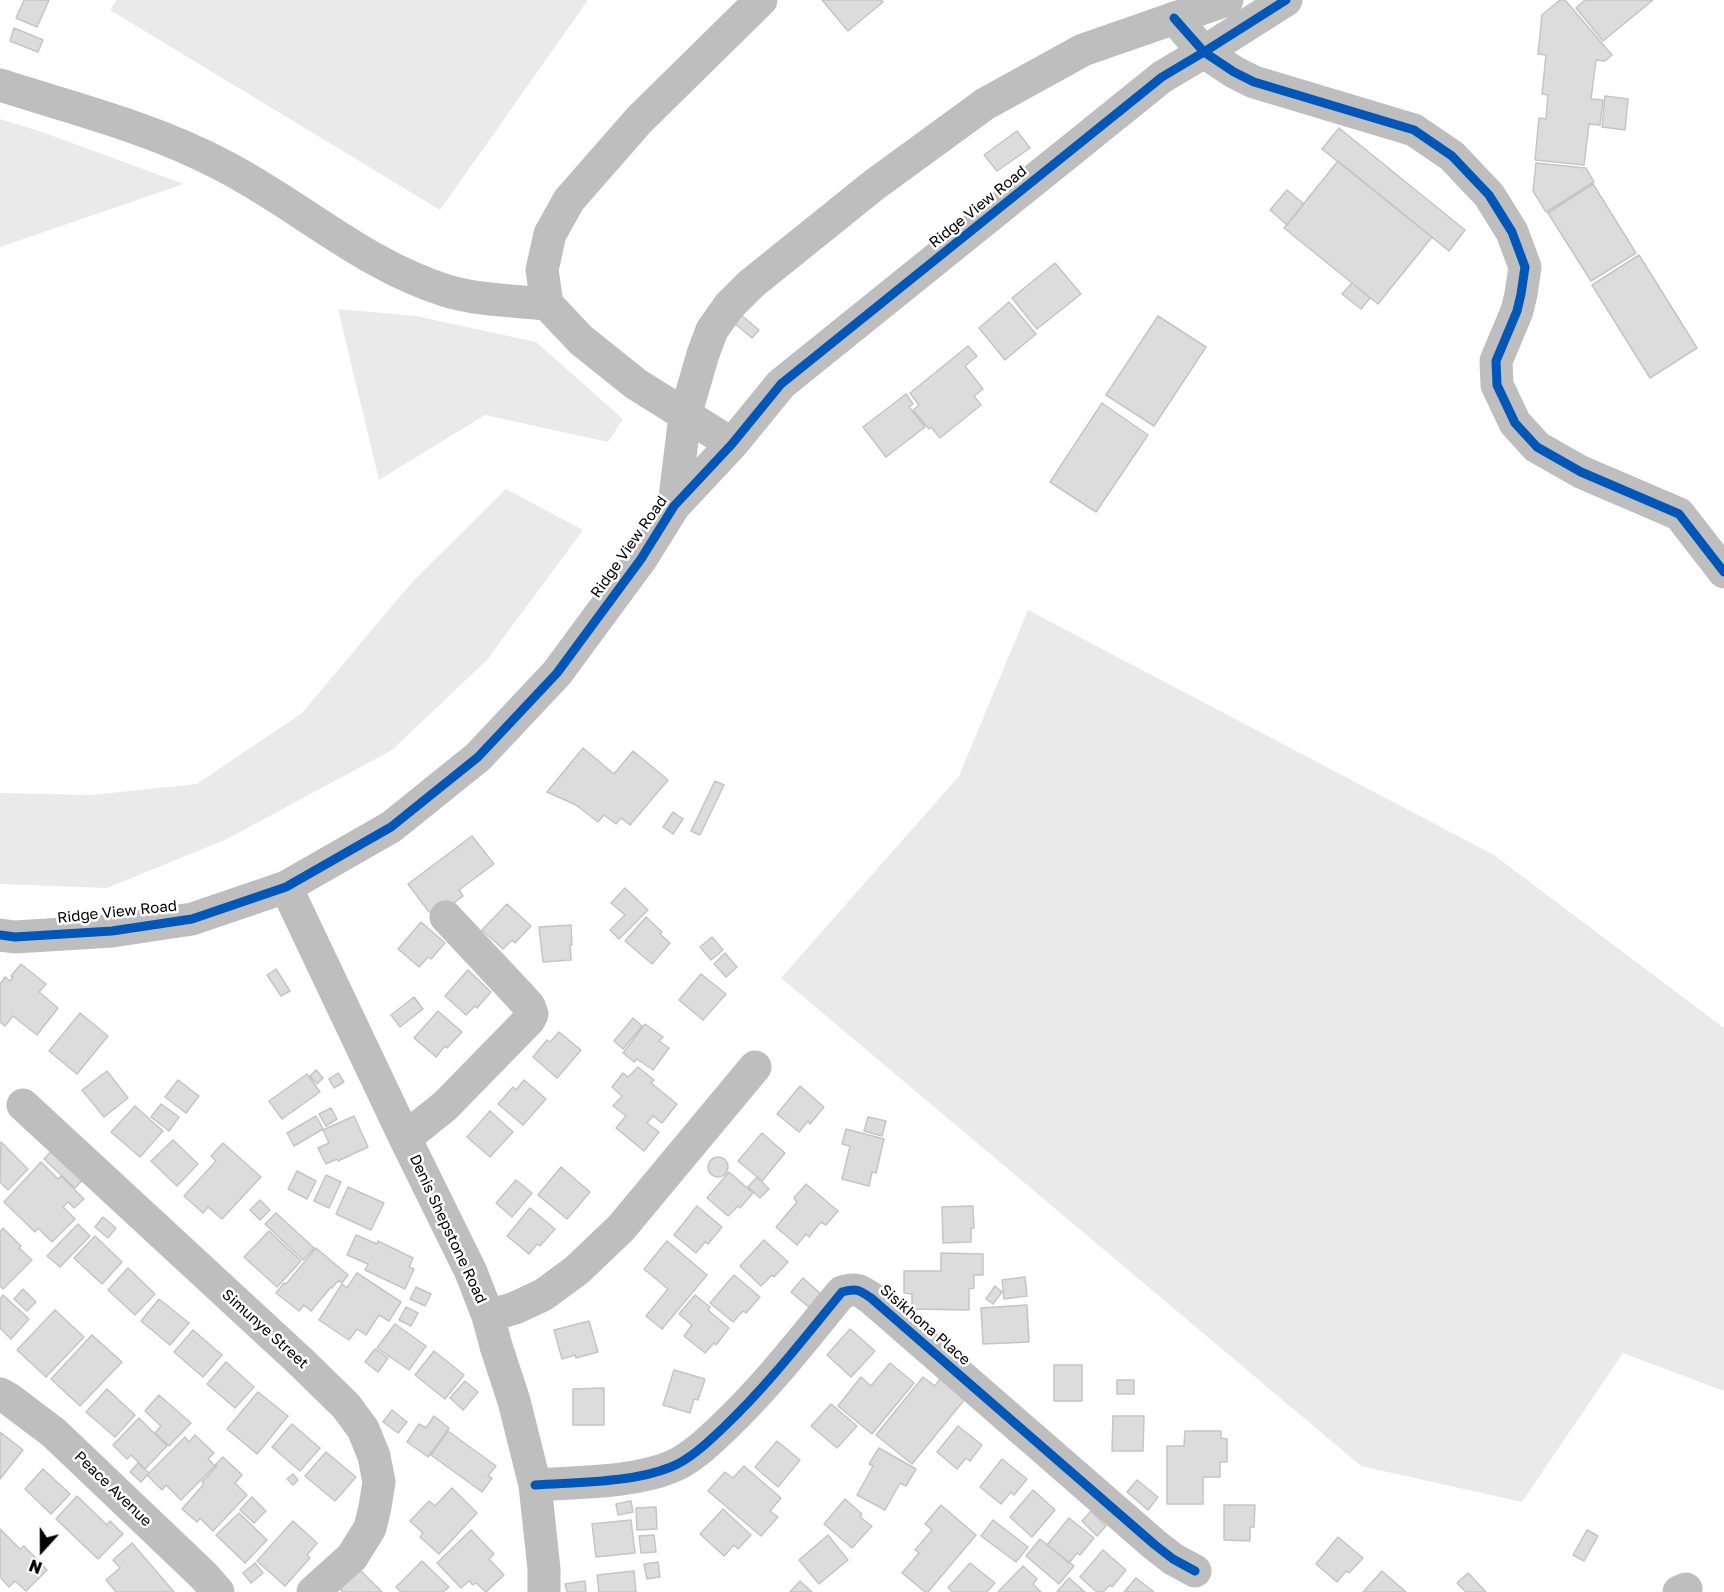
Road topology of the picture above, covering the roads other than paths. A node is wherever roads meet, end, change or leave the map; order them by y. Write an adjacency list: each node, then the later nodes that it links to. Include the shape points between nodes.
1 (761, 0): 7 (street, via 639,120 569,200 550,234 542,270)
2 (1227, 0): 4 (street, Ridge View Road)
3 (1286, 0): 5 (street, Ridge View Road)
4 (1174, 18): 5 (street); 8 (street, Ridge View Road, via 1083,50 985,104 874,185 751,284 712,330)
5 (1204, 52): 9 (street, Ridge View Road, via 1161,77 781,384); 11 (street, via 1254,82 1414,130 1452,156 1489,195 1512,232 1525,267 1517,311 1496,361 1497,385 1515,423 1537,447 1581,472 1679,514)
6 (0, 85): 7 (street, via 167,139 223,165 375,261 408,277 450,292)
7 (546, 304): 8 (street, via 604,360)
8 (685, 416): 9 (street); 10 (street, Ridge View Road)
9 (732, 444): 10 (street, Ridge View Road)
10 (674, 506): 12 (street, Ridge View Road, via 641,559 557,673 478,757 391,826)
11 (1724, 572)
12 (286, 887): 14 (street, Ridge View Road, via 192,919 112,931); 17 (street, Denis Shepstone Road)
13 (446, 917): 17 (street, via 532,1014 445,1106)
14 (0, 935)
15 (755, 1067): 18 (street, via 621,1228 577,1270 543,1295)
16 (23, 1105): 23 (street, Simunye Street, via 301,1362 346,1406 363,1429 379,1482 370,1528 352,1557)
17 (405, 1138): 18 (street, Denis Shepstone Road, via 471,1272)
18 (488, 1316): 20 (street, Denis Shepstone Road)
19 (0, 1394): 22 (street, Peace Avenue, via 54,1433)
20 (535, 1485): 21 (street, Sisikhona Place, via 621,1479 672,1467 711,1440 751,1401 842,1292 860,1290 1155,1545); 24 (street, Denis Shepstone Road)
21 (1195, 1571)
22 (218, 1592)
23 (313, 1592)
24 (544, 1592)

